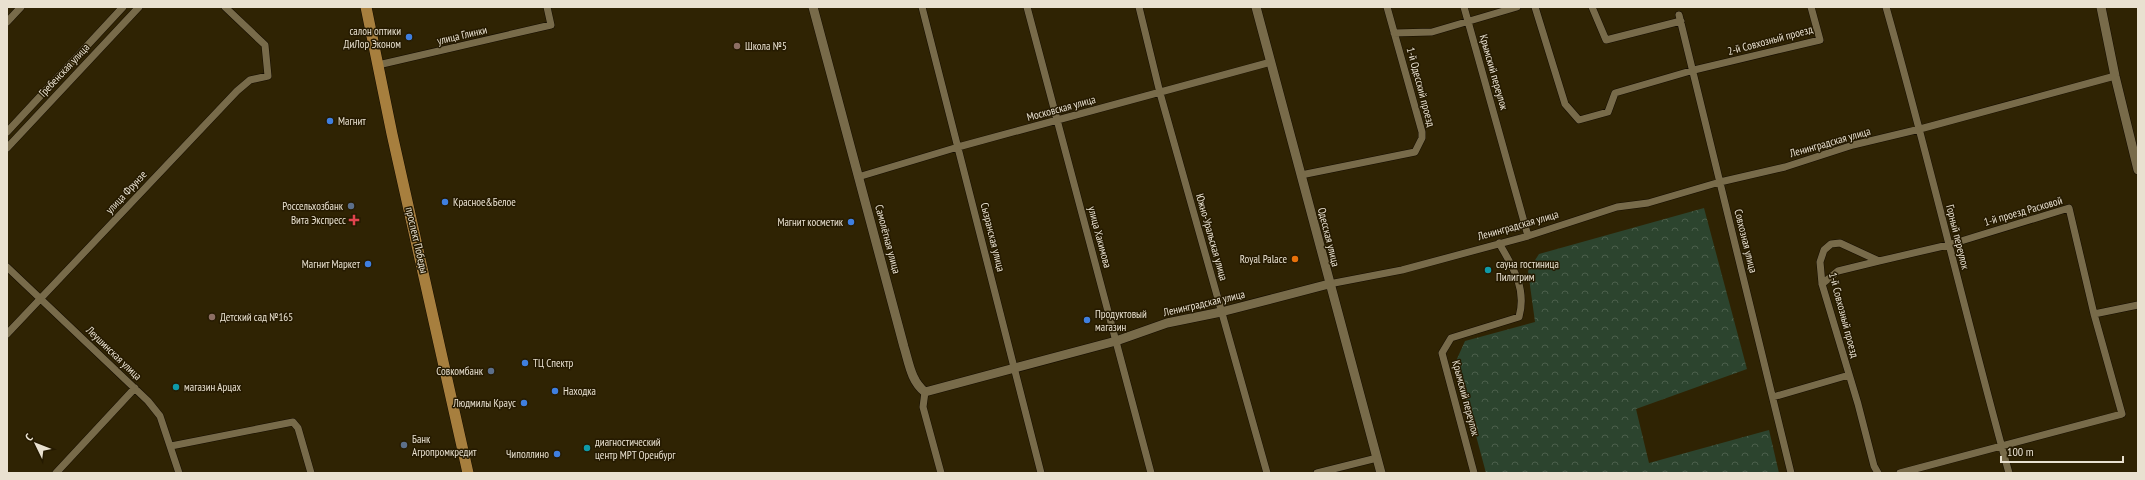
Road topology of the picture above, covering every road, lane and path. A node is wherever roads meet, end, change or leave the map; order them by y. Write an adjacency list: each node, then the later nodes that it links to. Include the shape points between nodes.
1 (21, 7): 21 (street)
2 (123, 7): 30 (street, Гребенская улица)
3 (139, 7): 32 (street, Гребенская улица)
4 (225, 7): 44 (street, улица Фрунзе, via 265,45 268,76 250,80 237,90)
5 (366, 7): 24 (main road, проспект Победы)
6 (547, 7): 24 (street, улица Глинки, via 551,25)
7 (813, 7): 35 (street, Самолётная улица)
8 (922, 7): 31 (street, Сызранская улица)
9 (1028, 7): 28 (street, улица Хакимова)
10 (1139, 7): 27 (street, Южно-Уральская улица)
11 (1256, 7): 23 (street, Одесская улица)
12 (1387, 7): 22 (street, 1-й Одесский проезд)
13 (1464, 7): 20 (street, Крымский переулок)
14 (1517, 7): 20 (street)
15 (1535, 7): 25 (street, via 1565,104 1579,120 1608,112 1615,93)
16 (1592, 7): 25 (street, Совхозная улица, via 1606,40 1680,18)
17 (1811, 7): 25 (street, 2-й Совхозный проезд, via 1820,40)
18 (1886, 7): 29 (street, Горный переулок)
19 (2101, 7): 26 (street)
20 (1468, 21): 22 (street, via 1432,32); 37 (street, Крымский переулок)
21 (7, 22)
22 (1394, 32): 34 (street, 1-й Одесский проезд, via 1422,132 1420,145 1415,152)
23 (1270, 62): 27 (street, Московская улица); 34 (street, Одесская улица)
24 (378, 65): 61 (main road, проспект Победы)
25 (1694, 70): 36 (street, Совхозная улица)
26 (2115, 76): 29 (street, Ленинградская улица); 33 (street)
27 (1160, 92): 28 (street, Московская улица); 46 (street, Южно-Уральская улица)
28 (1058, 120): 31 (street, Московская улица); 49 (street, улица Хакимова)
29 (1920, 129): 36 (street, Ленинградская улица, via 1853,145 1785,167); 39 (street, Горный переулок)
30 (7, 132)
31 (958, 147): 35 (street, Московская улица); 50 (street, Сызранская улица)
32 (7, 148)
33 (2138, 170)
34 (1301, 175): 42 (street, Одесская улица)
35 (858, 177): 53 (street, Самолётная улица, via 914,378)
36 (1720, 182): 37 (street, Ленинградская улица, via 1648,203 1617,207); 54 (street, Совхозная улица)
37 (1528, 236): 38 (street, Ленинградская улица)
38 (1499, 243): 42 (street, Ленинградская улица, via 1402,270); 68 (street, Крымский переулок, via 1522,290 1523,304 1519,317 1451,338 1442,353)
39 (1948, 245): 40 (street); 47 (street, 1-й проезд Расковой, via 2068,208); 56 (street, Горный переулок)
40 (1879, 261): 43 (street, via 1838,271); 43 (street, 1-й Совхозный проезд, via 1840,243 1831,244 1824,250 1820,262)
41 (7, 267): 44 (street, Леушинская улица)
42 (1329, 284): 46 (street, Ленинградская улица); 57 (street, Одесская улица)
43 (1822, 284): 51 (street, 1-й Совхозный проезд)
44 (40, 298): 48 (street, улица Фрунзе); 52 (street, Леушинская улица)
45 (2138, 305): 47 (street)
46 (1221, 312): 49 (street, Ленинградская улица, via 1167,323); 65 (street, Южно-Уральская улица)
47 (2094, 314): 56 (street, 1-й проезд Расковой, via 2122,414)
48 (7, 334)
49 (1116, 340): 50 (street, Ленинградская улица); 64 (street, улица Хакимова)
50 (1015, 369): 53 (street, Ленинградская улица); 63 (street, Сызранская улица)
51 (1849, 375): 54 (street, 1-й Совхозный проезд); 70 (street, 1-й Совхозный проезд)
52 (135, 388): 55 (street, Леушинская улица, via 160,416); 58 (street)
53 (925, 392): 62 (street, via 923,407)
54 (1772, 397): 69 (street, Совхозная улица)
55 (171, 446): 59 (street, Леушинская улица); 60 (street, via 293,422 298,428)
56 (2002, 447): 71 (street); 72 (street, Горный переулок)
57 (1377, 458): 66 (street); 67 (street, Одесская улица)
58 (56, 473)
59 (179, 473)
60 (311, 473)
61 (468, 473)
62 (941, 473)
63 (1041, 473)
64 (1151, 473)
65 (1267, 473)
66 (1317, 473)
67 (1381, 473)
68 (1474, 473)
69 (1791, 473)
70 (1878, 473)
71 (1900, 473)
72 (2009, 473)

